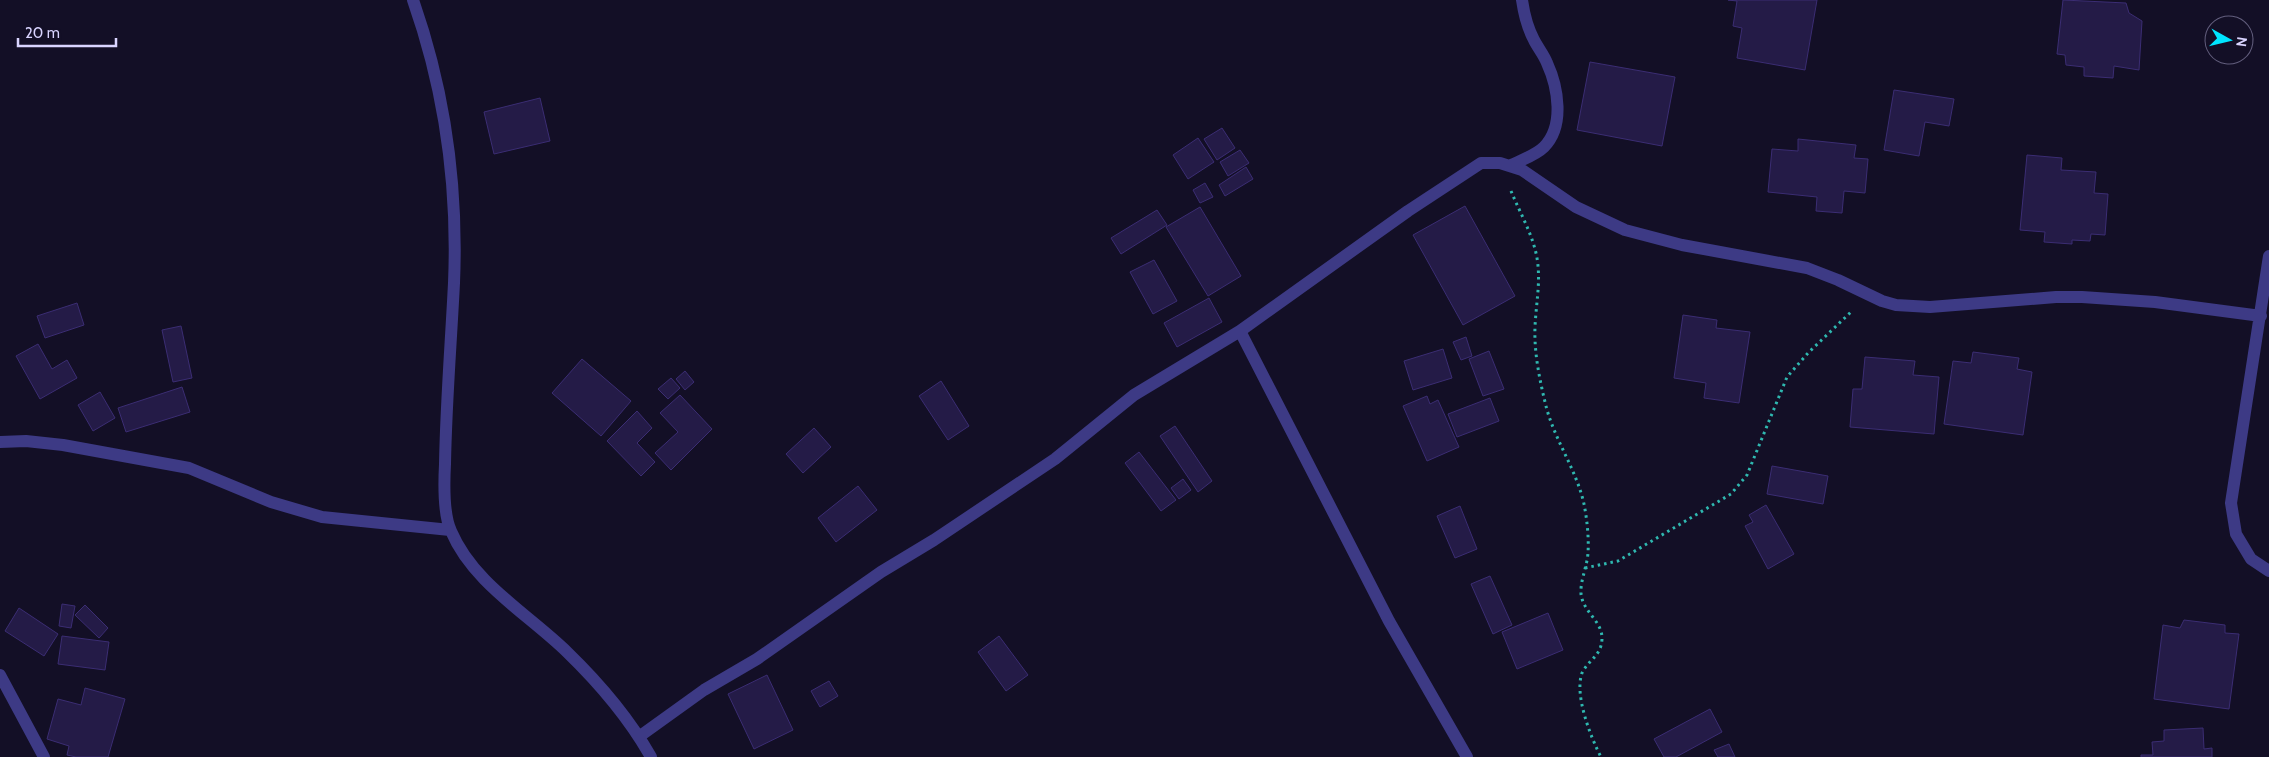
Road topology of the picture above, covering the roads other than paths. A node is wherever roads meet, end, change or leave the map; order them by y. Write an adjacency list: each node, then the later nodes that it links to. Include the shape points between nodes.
1 (414, 0): 8 (street, via 441,103 452,181 454,280 444,480)
2 (1522, 0): 3 (street, via 1524,16 1547,63 1556,91 1557,114 1554,133 1544,147)
3 (1505, 164): 5 (street, via 1522,170 1576,207 1625,230 1682,245 1807,268 1896,305 1930,307 2056,297 2114,298); 6 (street, via 1481,164 1472,169 1408,210)
4 (2269, 256): 5 (street)
5 (2261, 316): 9 (street, via 2230,504 2236,534 2251,560)
6 (1240, 331): 11 (street, via 1134,395 1055,459 881,572 757,659 704,690); 14 (street, via 1389,620)
7 (0, 442): 8 (street, via 63,445 173,464 271,502 322,516)
8 (450, 530): 11 (street, via 480,575 567,652)
9 (2269, 571)
10 (0, 675): 12 (street)
11 (640, 736): 13 (street)
12 (44, 757)
13 (651, 757)
14 (1467, 757)

